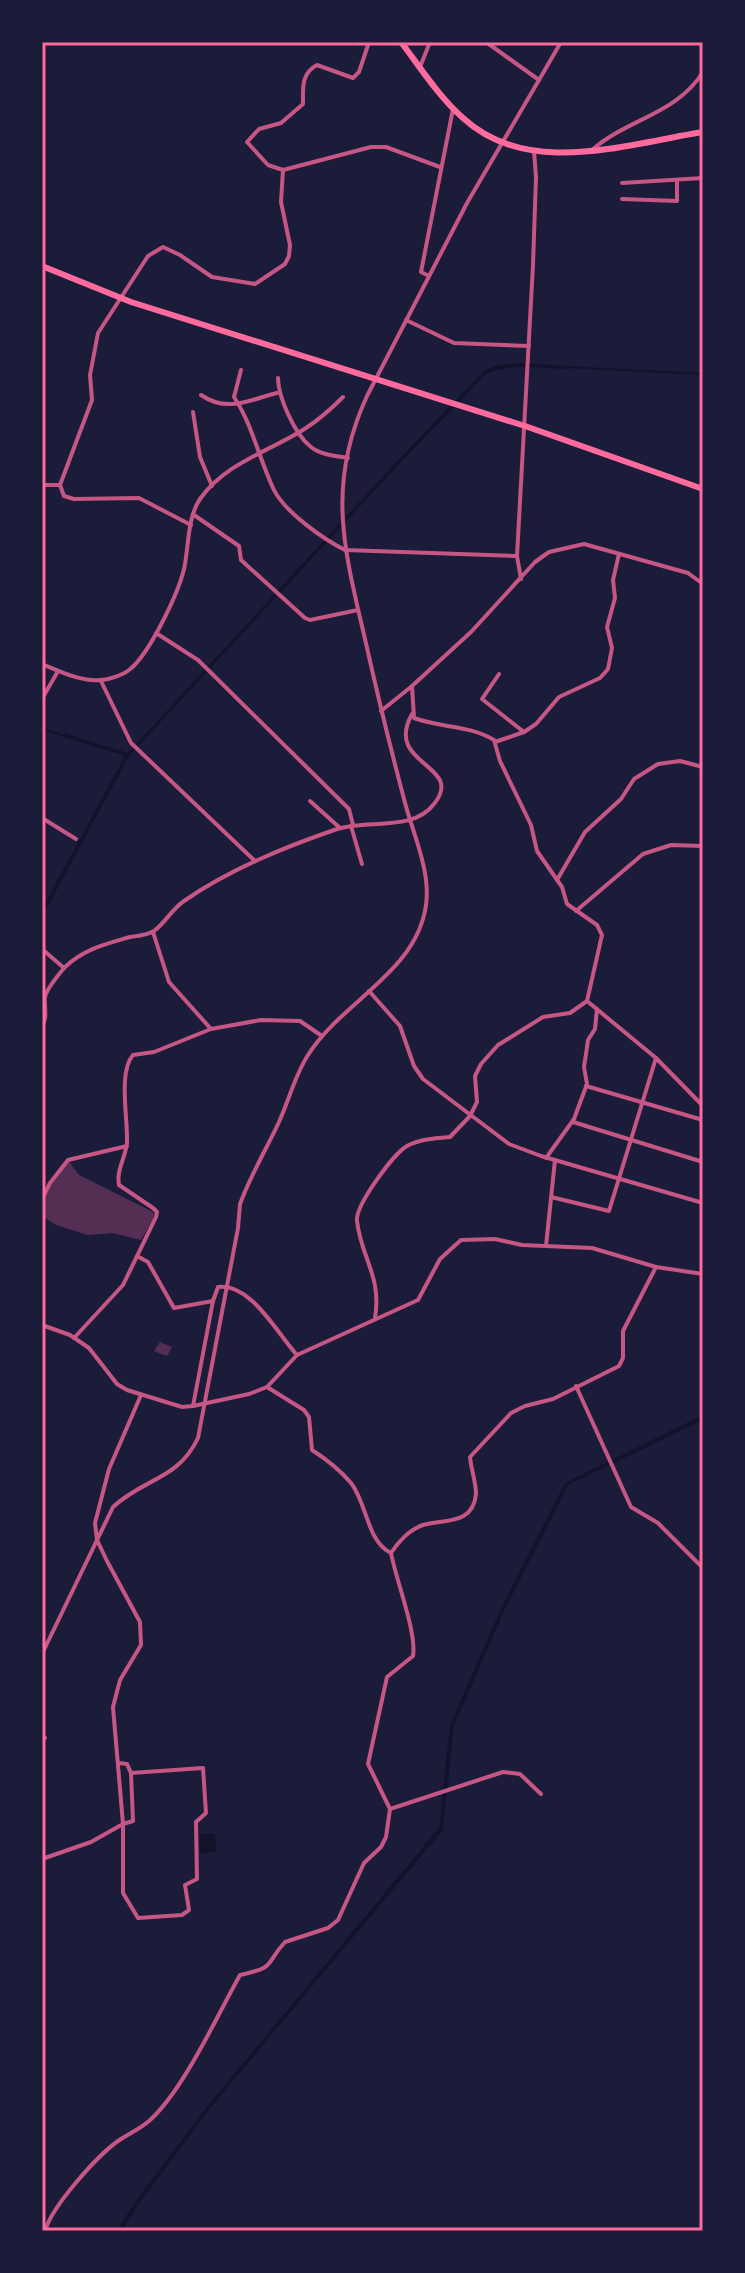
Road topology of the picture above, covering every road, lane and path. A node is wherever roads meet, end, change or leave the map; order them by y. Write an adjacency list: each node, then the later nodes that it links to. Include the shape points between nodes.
1 (369, 42): 15 (street, via 353,78 317,65 310,69 303,82 303,104 281,123 259,129 247,142 268,165)
2 (401, 42): 6 (highway)
3 (430, 42): 6 (street)
4 (486, 42): 8 (street)
5 (561, 42): 8 (street)
6 (420, 67): 9 (highway)
7 (703, 74): 12 (street, via 670,107)
8 (539, 80): 11 (street)
9 (453, 109): 11 (highway); 14 (street)
10 (703, 132): 12 (highway)
11 (500, 142): 13 (highway); 21 (street)
12 (592, 150): 13 (highway)
13 (534, 151): 23 (street)
14 (440, 167): 15 (street, via 386,147 371,147); 21 (street, via 421,272)
15 (283, 170): 37 (street, via 281,202 289,256 255,284 212,277 163,247 148,256 94,347 92,400)
16 (703, 178): 17 (street)
17 (677, 180): 18 (street); 19 (street, via 677,201)
18 (622, 183)
19 (622, 199)
20 (42, 266): 26 (highway, via 131,302)
21 (429, 276): 22 (street)
22 (406, 320): 23 (street, via 454,343); 26 (street)
23 (529, 346): 32 (street)
24 (241, 370): 30 (street)
25 (278, 378): 27 (street)
26 (376, 380): 32 (highway); 35 (street)
27 (278, 393): 30 (street); 33 (street)
28 (201, 395): 30 (street, via 214,404)
29 (343, 397): 33 (street)
30 (237, 402): 34 (street)
31 (193, 412): 38 (street, via 200,457)
32 (525, 426): 39 (highway); 44 (street)
33 (299, 432): 34 (street); 35 (street, via 310,447)
34 (259, 453): 38 (street); 42 (street, via 284,506)
35 (348, 458): 42 (street, via 341,517)
36 (42, 485): 37 (street)
37 (60, 485): 41 (street, via 64,496 74,499 139,498)
38 (212, 486): 40 (street)
39 (703, 489)
40 (193, 515): 41 (street); 47 (street, via 239,546 241,560 310,620)
41 (191, 525): 48 (street, via 176,592)
42 (345, 550): 44 (street); 47 (street)
43 (619, 553): 45 (street, via 584,544 559,548 535,562); 46 (street, via 688,573); 57 (street, via 607,627 612,648 608,669 559,697)
44 (517, 556): 45 (street)
45 (521, 579): 53 (street)
46 (703, 584)
47 (358, 610): 55 (street)
48 (156, 633): 52 (street, via 127,672); 63 (street, via 204,666 349,809)
49 (42, 664): 50 (street)
50 (58, 671): 52 (street); 54 (street)
51 (499, 674): 57 (street, via 482,699)
52 (101, 681): 67 (street, via 131,743)
53 (412, 686): 55 (street); 56 (street)
54 (42, 699)
55 (381, 711): 62 (street)
56 (412, 712): 58 (street, via 414,718 476,730); 62 (street, via 404,727 408,747 443,787 423,816)
57 (524, 732): 58 (street)
58 (495, 742): 69 (street, via 537,851)
59 (703, 767): 69 (street, via 680,761 658,764 634,779 621,799 585,832)
60 (310, 801): 64 (street)
61 (42, 818): 65 (street)
62 (409, 820): 63 (street); 74 (street, via 425,879 424,918 389,974)
63 (352, 826): 64 (street); 68 (street)
64 (340, 828): 67 (street)
65 (76, 839)
66 (703, 846): 70 (street, via 671,845 643,854)
67 (255, 861): 71 (street, via 181,903)
68 (362, 864)
69 (557, 880): 70 (street, via 567,904)
70 (576, 911): 75 (street, via 602,935)
71 (153, 932): 73 (street, via 86,951); 78 (street, via 169,982)
72 (42, 949): 73 (street)
73 (64, 968): 77 (street, via 45,994)
74 (369, 991): 79 (street); 84 (street, via 400,1026 418,1073)
75 (587, 1001): 76 (street); 84 (street, via 570,1013 543,1017 498,1045 475,1076 477,1102)
76 (597, 1009): 80 (street); 81 (street, via 588,1040)
77 (42, 1026)
78 (211, 1029): 79 (street, via 261,1020 300,1021); 88 (street, via 129,1058)
79 (322, 1036): 100 (street, via 307,1055 247,1184)
80 (656, 1058): 82 (street); 83 (street)
81 (586, 1086): 82 (street); 86 (street)
82 (642, 1102): 85 (street); 87 (street)
83 (703, 1106)
84 (470, 1116): 89 (street, via 509,1144); 102 (street, via 450,1137 407,1146 359,1205 358,1228 376,1288)
85 (703, 1120)
86 (573, 1122): 87 (street); 89 (street)
87 (631, 1140): 91 (street); 92 (street)
88 (127, 1146): 94 (street, via 68,1160); 97 (street, via 119,1185 157,1212)
89 (546, 1158): 90 (street)
90 (555, 1160): 92 (street); 93 (street)
91 (703, 1162)
92 (619, 1178): 93 (street, via 609,1211); 95 (street)
93 (551, 1197): 96 (street)
94 (42, 1199)
95 (703, 1203)
96 (546, 1246): 98 (street, via 592,1248); 102 (street, via 461,1240 440,1259 418,1300)
97 (137, 1256): 101 (street, via 148,1262 174,1308); 104 (street, via 123,1285)
98 (656, 1267): 99 (street); 106 (street, via 623,1331 619,1366)
99 (703, 1274)
100 (227, 1286): 101 (street, via 218,1287); 105 (street, via 249,1297); 110 (street, via 192,1450 174,1470 122,1499)
101 (213, 1301): 109 (street)
102 (375, 1318): 105 (street)
103 (42, 1325): 104 (street)
104 (74, 1338): 108 (street, via 94,1353 117,1384)
105 (297, 1355): 107 (street)
106 (576, 1386): 111 (street, via 525,1406 498,1425 470,1457 473,1508 454,1521 421,1525); 112 (street, via 631,1507 658,1523)
107 (267, 1387): 109 (street); 111 (street, via 304,1410 312,1450 350,1483 376,1539)
108 (142, 1394): 109 (street); 110 (street, via 109,1469 95,1523)
109 (193, 1406)
110 (97, 1540): 113 (street); 114 (street, via 140,1622 141,1645 120,1680 113,1707)
111 (391, 1553): 117 (street, via 415,1645 413,1656 387,1677 369,1750 368,1764)
112 (703, 1568)
113 (42, 1654)
114 (119, 1763): 115 (street, via 127,1764); 118 (street)
115 (131, 1773): 118 (street, via 133,1821); 118 (street, via 203,1768 206,1813 196,1822 197,1879 185,1885 189,1910 182,1915 138,1918 123,1893)
116 (541, 1794): 117 (street, via 520,1774 503,1772)
117 (390, 1809): 120 (street, via 386,1837 364,1863 338,1920 292,1938 272,1963 240,1975 171,2094 149,2121 116,2142 71,2189)
118 (123, 1824): 119 (street)
119 (42, 1859)
120 (45, 2231)

